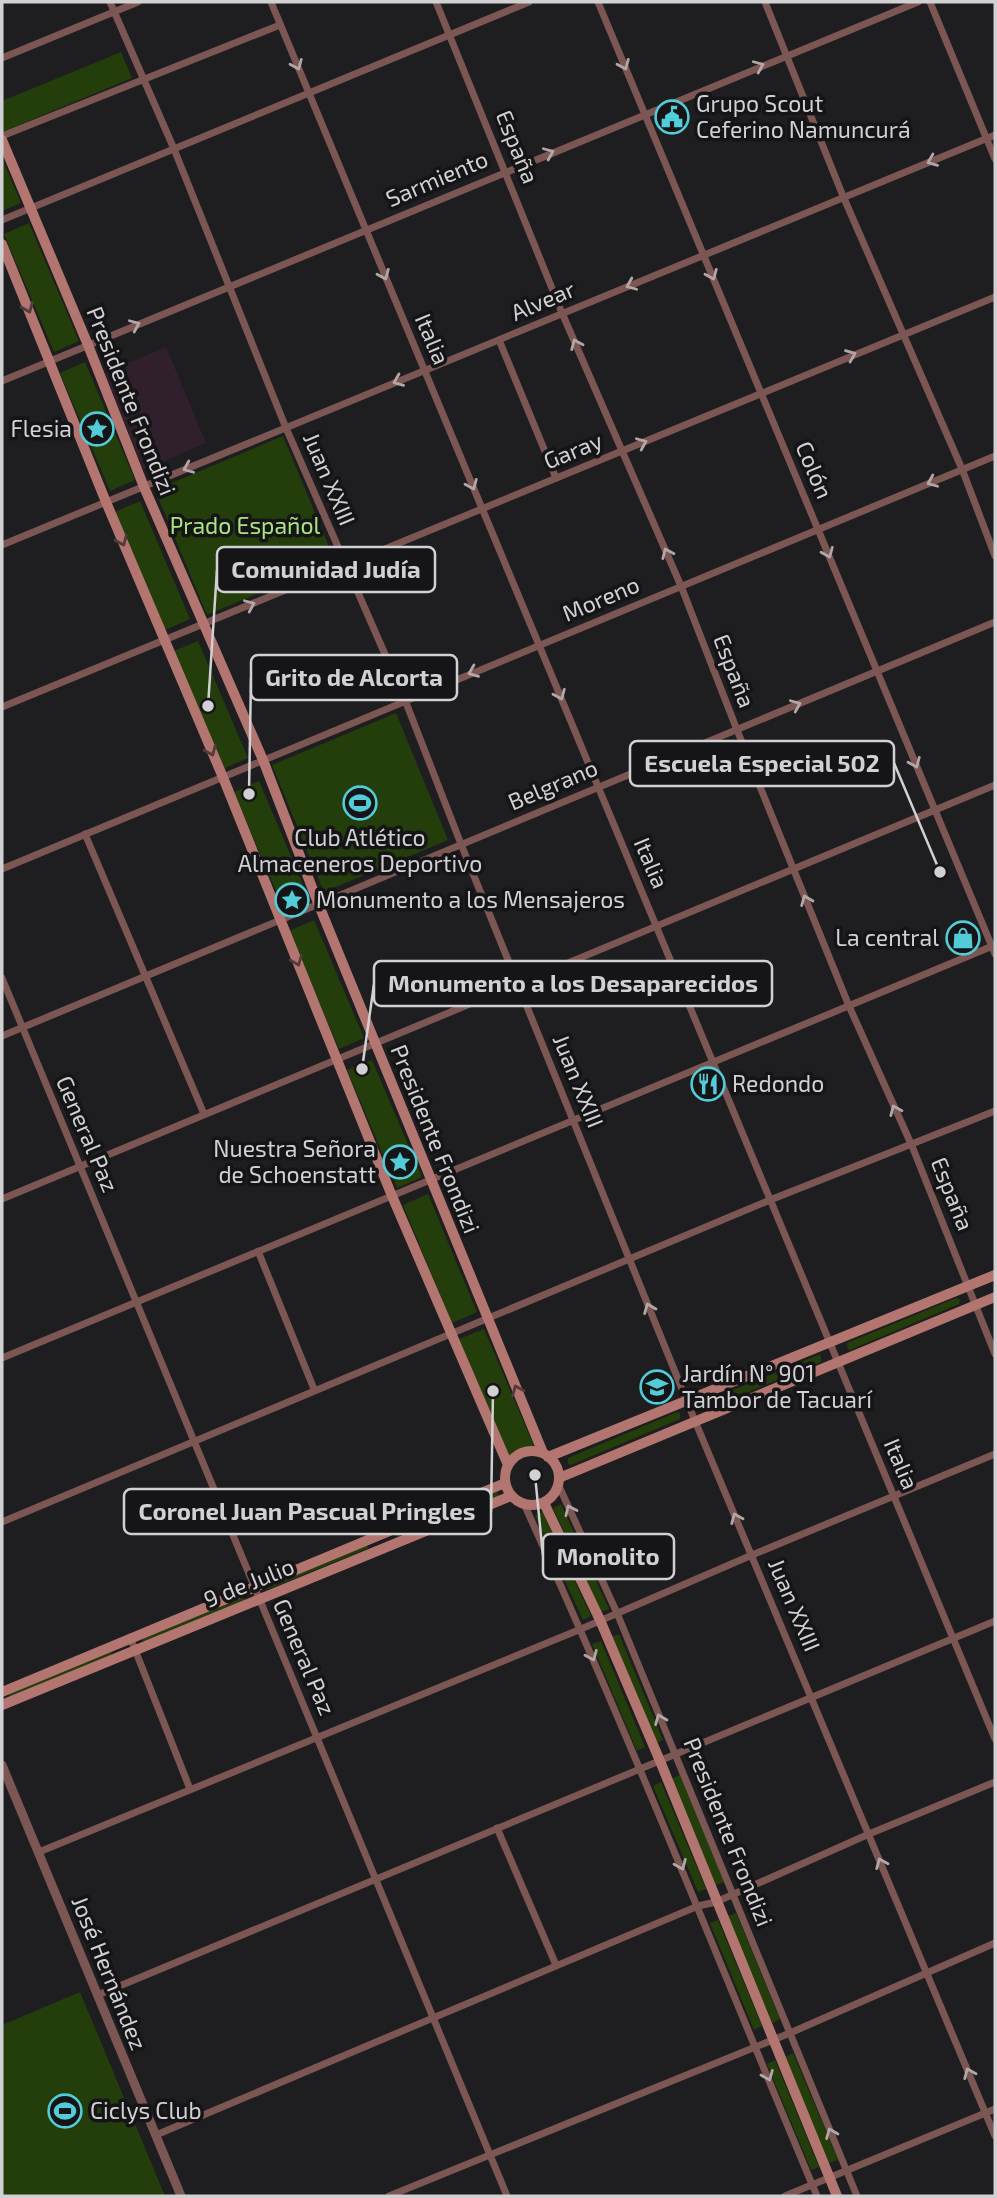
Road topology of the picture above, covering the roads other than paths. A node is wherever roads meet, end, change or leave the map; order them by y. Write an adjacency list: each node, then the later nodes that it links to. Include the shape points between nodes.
1 (110, 2): 10 (street, Juan XXIII)
2 (138, 2): 10 (street)
3 (271, 2): 11 (street, Italia)
4 (436, 2): 12 (street, España)
5 (529, 2): 12 (street)
6 (598, 2): 17 (street, Colón, one-way to 17)
7 (765, 2): 13 (street)
8 (918, 2): 13 (street, Sarmiento)
9 (930, 2): 20 (street)
10 (114, 12): 14 (street); 15 (street, Juan XXIII)
11 (280, 25): 15 (street); 16 (street, Italia, one-way to 16)
12 (450, 35): 16 (street); 23 (street, España)
13 (787, 54): 17 (street, Sarmiento, one-way to 13); 24 (street)
14 (2, 58)
15 (143, 78): 19 (street); 21 (street, Juan XXIII)
16 (309, 93): 21 (street); 27 (street, Italia)
17 (645, 113): 23 (street, Sarmiento, one-way to 17); 29 (street, Colón)
18 (995, 135): 20 (street, Alvear)
19 (2, 138): 25 (main road, Presidente Frondizi)
20 (987, 139): 22 (street); 24 (street, Alvear, one-way to 24)
21 (174, 149): 25 (street); 30 (street, Juan XXIII)
22 (995, 159)
23 (506, 172): 27 (street, Sarmiento); 32 (street, España)
24 (843, 196): 29 (street, Alvear); 33 (street)
25 (32, 208): 26 (street); 35 (main road, Presidente Frondizi)
26 (2, 220)
27 (366, 230): 30 (street, Sarmiento); 37 (street, Italia, one-way to 37)
28 (2, 244): 36 (main road, one-way to 36)
29 (703, 254): 32 (street, Alvear, one-way to 32); 39 (street, Colón, one-way to 39)
30 (230, 286): 35 (street, Sarmiento, one-way to 30); 40 (street, Juan XXIII)
31 (995, 297): 33 (street, Garay)
32 (562, 313): 34 (street, Alvear); 41 (street, España, one-way to 32)
33 (902, 334): 39 (street, Garay, one-way to 33); 43 (street)
34 (499, 340): 37 (street, Alvear); 44 (street)
35 (88, 345): 36 (street, Sarmiento); 45 (main road, Presidente Frondizi)
36 (50, 360): 38 (street, Sarmiento); 46 (main road)
37 (424, 370): 40 (street, Alvear, one-way to 40); 47 (street, Italia, one-way to 47)
38 (2, 380)
39 (761, 393): 41 (street, Garay, one-way to 39); 48 (street, Colón)
40 (286, 428): 45 (street, Alvear, one-way to 45); 51 (street, Juan XXIII)
41 (621, 451): 44 (street, Garay); 52 (street, España, one-way to 41)
42 (995, 456): 43 (street, Moreno)
43 (962, 469): 48 (street, Moreno, one-way to 48); 50 (street)
44 (556, 478): 47 (street, Garay)
45 (144, 487): 46 (street, Alvear); 54 (main road, Presidente Frondizi)
46 (106, 502): 49 (street, Alvear); 55 (main road, one-way to 55)
47 (482, 509): 51 (street, Garay); 56 (street, Italia)
48 (818, 529): 52 (street, Moreno); 57 (street, Colón, one-way to 57)
49 (2, 545)
50 (995, 556)
51 (345, 565): 54 (street, Garay, one-way to 51); 58 (street, Juan XXIII)
52 (681, 586): 56 (street, Moreno); 60 (street, España)
53 (995, 622): 57 (street, Belgrano)
54 (203, 624): 55 (street, Garay); 61 (main road, Presidente Frondizi)
55 (165, 640): 59 (street, Garay); 62 (main road, one-way to 62)
56 (539, 645): 58 (street, Moreno, one-way to 58); 64 (street, Italia, one-way to 64)
57 (877, 671): 60 (street, Belgrano, one-way to 57); 65 (street, Colón, one-way to 65)
58 (405, 701): 61 (street, Moreno); 67 (street, Juan XXIII)
59 (2, 707)
60 (737, 730): 64 (street, Belgrano); 69 (street, España)
61 (263, 760): 62 (street, Moreno); 70 (main road, Presidente Frondizi)
62 (222, 775): 66 (street, Moreno); 71 (main road)
63 (995, 785): 65 (street)
64 (598, 787): 67 (street, Belgrano); 72 (street, Italia)
65 (935, 810): 69 (street); 73 (street, Colón)
66 (85, 834): 68 (street, Moreno); 74 (street)
67 (461, 844): 70 (street, Belgrano); 76 (street, Juan XXIII)
68 (2, 869)
69 (794, 869): 72 (street); 77 (street, España, one-way to 69)
70 (318, 903): 71 (street, Belgrano); 80 (main road, Presidente Frondizi)
71 (280, 919): 74 (street, Belgrano); 81 (main road, one-way to 81)
72 (656, 926): 76 (street); 82 (street, Italia)
73 (994, 948): 77 (street)
74 (145, 976): 78 (street, Belgrano); 84 (street)
75 (2, 978): 78 (street, General Paz)
76 (518, 984): 80 (street); 85 (street, Juan XXIII)
77 (849, 1006): 82 (street); 86 (street, España, one-way to 77)
78 (22, 1027): 79 (street, Belgrano); 87 (street, General Paz)
79 (2, 1036)
80 (376, 1042): 81 (street); 88 (main road, Presidente Frondizi)
81 (337, 1058): 84 (street); 89 (main road)
82 (713, 1063): 85 (street); 91 (street, Italia)
83 (995, 1111): 86 (street)
84 (204, 1114): 87 (street)
85 (573, 1121): 88 (street); 93 (street, Juan XXIII)
86 (912, 1146): 91 (street); 95 (street, España)
87 (80, 1166): 90 (street); 97 (street, General Paz)
88 (430, 1180): 89 (street); 99 (main road, Presidente Frondizi)
89 (392, 1196): 92 (street); 100 (main road)
90 (2, 1199)
91 (770, 1200): 93 (street); 101 (street, Italia)
92 (258, 1251): 97 (street); 105 (street)
93 (629, 1258): 99 (street); 106 (street, Juan XXIII, one-way to 93)
94 (995, 1275): 95 (main road)
95 (969, 1286): 98 (street, España); 101 (main road)
96 (995, 1297): 98 (main road)
97 (136, 1302): 103 (street); 108 (street, General Paz)
98 (976, 1305): 102 (street, España); 104 (main road)
99 (486, 1317): 100 (street); 110 (main road, Presidente Frondizi, one-way to 99)
100 (451, 1333): 105 (street); 111 (main road)
101 (830, 1343): 104 (street, Italia); 106 (main road)
102 (995, 1354)
103 (2, 1358)
104 (838, 1362): 107 (main road); 115 (street, Italia)
105 (314, 1389): 108 (street)
106 (687, 1401): 107 (street, Juan XXIII); 110 (main road)
107 (695, 1421): 112 (main road); 121 (street, Juan XXIII, one-way to 107)
108 (193, 1440): 118 (street); 122 (street, General Paz)
109 (995, 1454): 115 (street)
110 (546, 1455): 111 (main road, via 527,1451); 112 (main road, via 554,1462)
111 (508, 1465): 113 (main road)
112 (559, 1481): 116 (main road); 124 (street, Presidente Frondizi, one-way to 112)
113 (505, 1483): 114 (main road); 119 (main road, 9 de Julio)
114 (511, 1496): 117 (main road); 120 (main road, 9 de Julio)
115 (894, 1496): 121 (street); 129 (street, Italia)
116 (544, 1503): 117 (main road); 125 (main road, Presidente Frondizi)
117 (524, 1504): 127 (street)
118 (2, 1522)
119 (378, 1535): 120 (main road); 122 (main road, 9 de Julio)
120 (384, 1548): 123 (main road, 9 de Julio)
121 (752, 1555): 124 (street); 132 (street, Juan XXIII)
122 (254, 1587): 123 (street, General Paz); 128 (main road, 9 de Julio)
123 (259, 1599): 130 (main road, 9 de Julio); 134 (street, General Paz)
124 (617, 1613): 125 (street); 136 (street, Presidente Frondizi, one-way to 124)
125 (600, 1620): 127 (street); 137 (main road, Presidente Frondizi)
126 (995, 1621): 129 (street)
127 (581, 1629): 134 (street); 139 (street, one-way to 139)
128 (131, 1637): 130 (street); 131 (main road, 9 de Julio)
129 (954, 1639): 132 (street); 135 (street, Italia)
130 (135, 1650): 133 (main road, 9 de Julio); 141 (street)
131 (2, 1692)
132 (811, 1697): 136 (street); 143 (street, Juan XXIII)
133 (2, 1705)
134 (316, 1736): 141 (street); 145 (street, General Paz)
135 (995, 1739)
136 (675, 1754): 137 (street); 146 (street, Presidente Frondizi)
137 (660, 1761): 139 (street); 147 (main road, Presidente Frondizi)
138 (2, 1765): 144 (street, José Hernández)
139 (640, 1769): 142 (street); 148 (street, one-way to 148)
140 (995, 1782): 143 (street)
141 (190, 1789): 144 (street)
142 (497, 1828): 145 (street); 150 (street)
143 (869, 1834): 146 (street); 151 (street, Juan XXIII, one-way to 143)
144 (38, 1852): 152 (street, José Hernández)
145 (375, 1879): 152 (street); 153 (street, General Paz)
146 (733, 1894): 147 (street); 154 (street, Presidente Frondizi)
147 (716, 1902): 148 (street); 155 (main road, Presidente Frondizi)
148 (698, 1906): 150 (street); 156 (street)
149 (995, 1943): 151 (street)
150 (556, 1965): 153 (street)
151 (926, 1972): 154 (street); 158 (street, Juan XXIII, one-way to 151)
152 (98, 1995): 159 (street, José Hernández)
153 (433, 2018): 159 (street); 161 (street, General Paz)
154 (790, 2033): 155 (street); 162 (street, Presidente Frondizi, one-way to 154)
155 (772, 2039): 156 (street); 163 (main road, Presidente Frondizi)
156 (755, 2046): 161 (street); 164 (street, one-way to 164)
157 (995, 2109): 158 (street)
158 (985, 2113): 160 (street, Juan XXIII); 162 (street)
159 (156, 2135): 165 (street, José Hernández)
160 (995, 2136)
161 (489, 2154): 166 (street); 167 (street, General Paz)
162 (847, 2171): 163 (street); 171 (street, Presidente Frondizi)
163 (830, 2178): 164 (street); 170 (main road, Presidente Frondizi)
164 (813, 2185): 168 (street); 169 (street)
165 (181, 2196)
166 (389, 2196)
167 (507, 2196)
168 (785, 2196)
169 (817, 2196)
170 (837, 2196)
171 (857, 2196)

